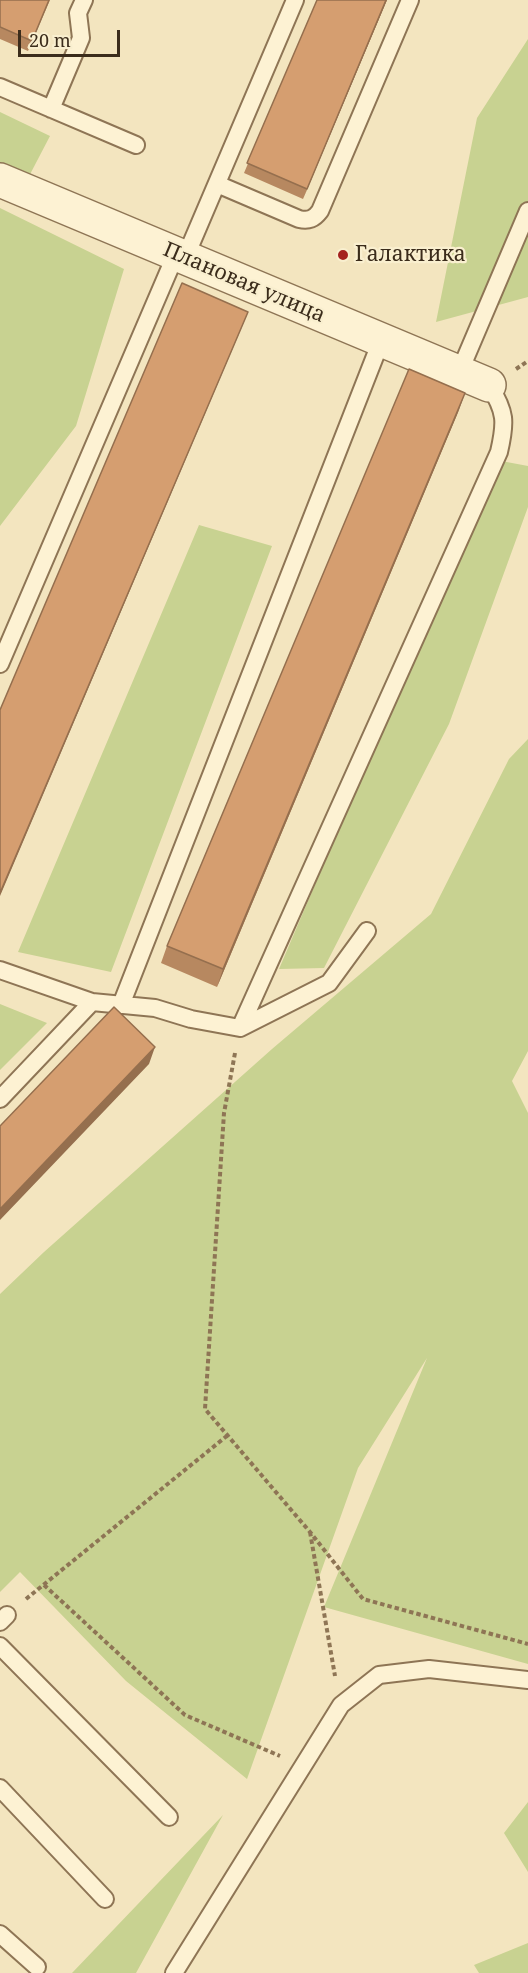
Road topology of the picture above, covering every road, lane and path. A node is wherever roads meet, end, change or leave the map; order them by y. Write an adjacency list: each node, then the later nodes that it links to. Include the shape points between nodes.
1 (84, 0): 5 (lane, via 78,13 81,38)
2 (295, 0): 8 (lane)
3 (410, 0): 8 (lane, via 315,218 299,219)
4 (0, 87): 5 (lane)
5 (51, 109): 6 (lane)
6 (136, 145)
7 (0, 180): 10 (street, Плановая улица)
8 (217, 184): 10 (lane)
9 (528, 211): 12 (lane)
10 (181, 256): 11 (street, Плановая улица); 14 (lane)
11 (381, 341): 12 (street, Плановая улица); 18 (lane)
12 (459, 373): 13 (street, Плановая улица)
13 (489, 386): 19 (lane, via 501,405 504,429 499,452)
14 (0, 664)
15 (368, 931): 19 (lane, via 329,983)
16 (0, 969): 17 (lane)
17 (92, 1002): 18 (lane); 20 (lane)
18 (121, 1005): 19 (lane, via 155,1008)
19 (240, 1028): 21 (path, via 224,1113 205,1408)
20 (0, 1099)
21 (228, 1436): 22 (path); 23 (path)
22 (310, 1532): 25 (path, via 363,1599); 28 (path)
23 (44, 1585): 24 (path); 29 (path, via 185,1715)
24 (4, 1618)
25 (528, 1644)
26 (0, 1646): 31 (lane)
27 (528, 1680): 28 (lane, via 429,1668 379,1675)
28 (340, 1704): 29 (lane)
29 (302, 1766): 35 (lane)
30 (0, 1788): 32 (lane)
31 (169, 1817)
32 (105, 1899)
33 (0, 1934): 34 (lane)
34 (37, 1967)
35 (174, 1973)

